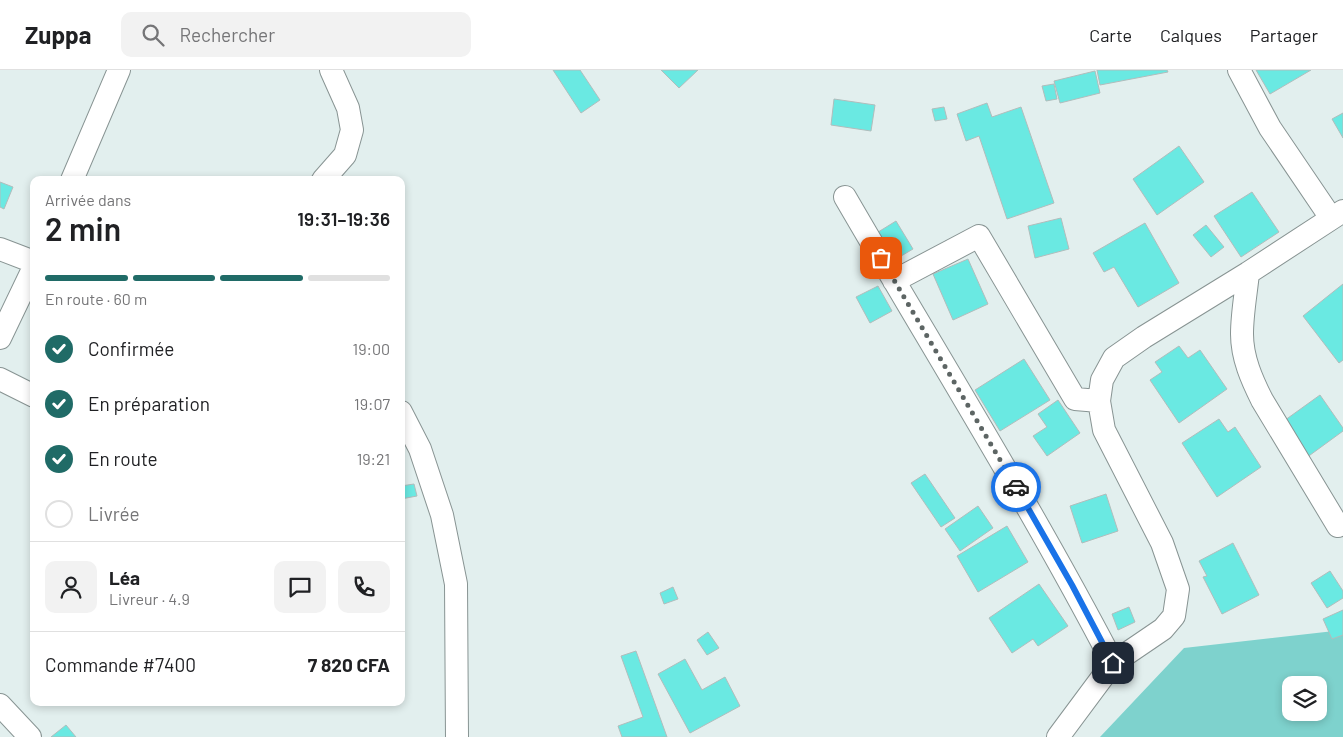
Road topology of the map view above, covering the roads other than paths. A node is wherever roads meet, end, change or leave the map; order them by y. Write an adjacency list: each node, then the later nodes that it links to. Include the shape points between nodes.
1 (119, 70): 4 (street)
2 (331, 70): 5 (street, via 348,108 352,130 345,155)
3 (1239, 70): 7 (street, via 1270,128)
4 (74, 176)
5 (327, 176)
6 (845, 197): 12 (street)
7 (1340, 214): 10 (street)
8 (0, 249): 9 (street)
9 (30, 260)
10 (1248, 273): 16 (street, via 1114,358 1102,380); 18 (street, via 1242,335 1253,382)
11 (30, 274): 13 (street)
12 (894, 281): 16 (street, via 979,236 1075,399); 19 (street, via 974,414)
13 (0, 338)
14 (0, 380): 15 (street)
15 (30, 394)
16 (1099, 401): 19 (street, via 1104,430 1162,543 1178,589 1174,616 1163,629)
17 (405, 420): 22 (street, via 420,449 442,514 456,584)
18 (1338, 526)
19 (1113, 663): 23 (street)
20 (0, 705): 21 (street)
21 (30, 737)
22 (457, 737)
23 (1058, 737)

